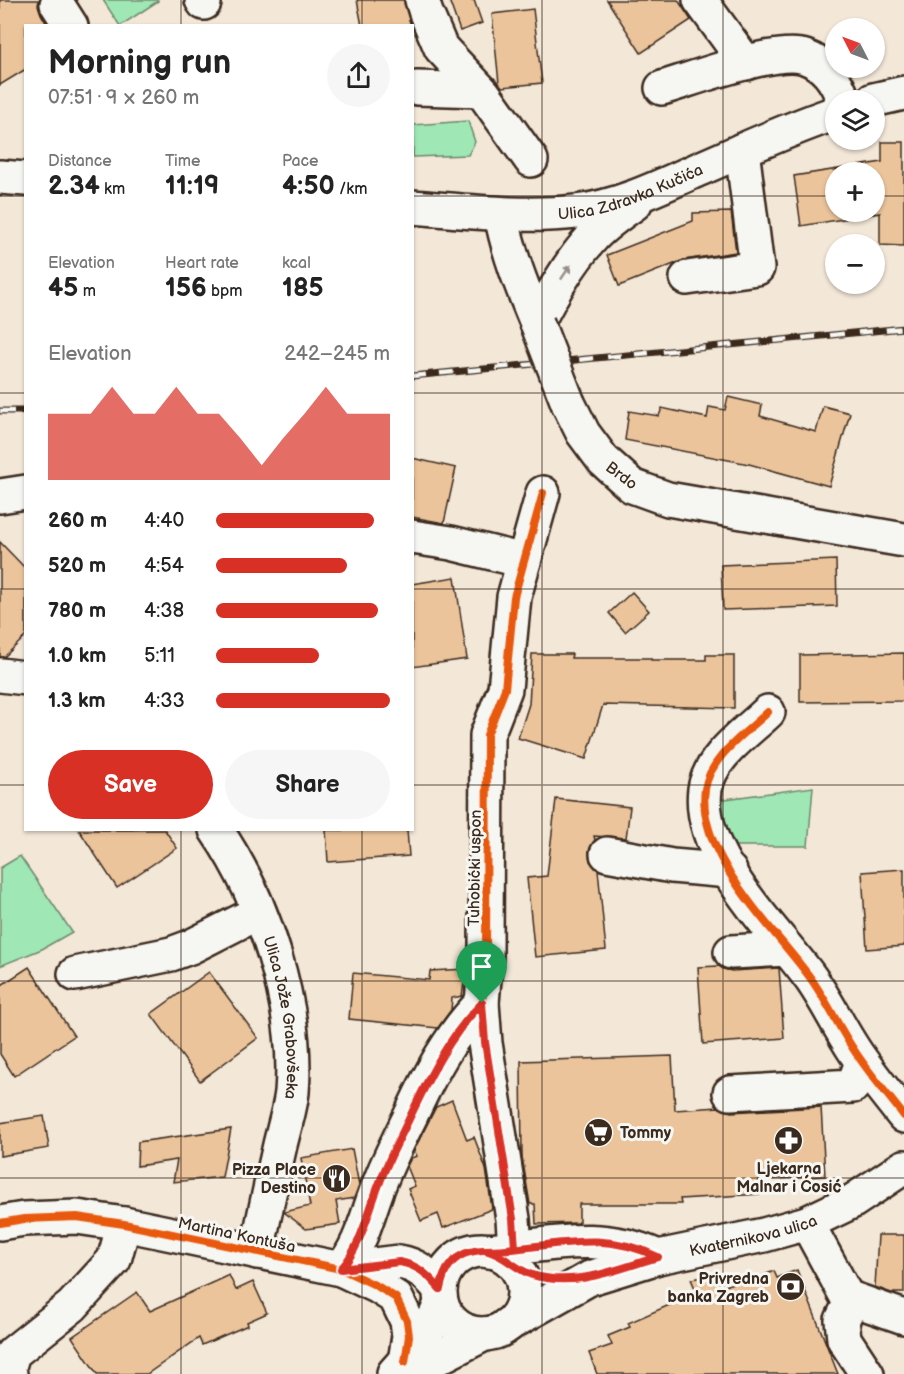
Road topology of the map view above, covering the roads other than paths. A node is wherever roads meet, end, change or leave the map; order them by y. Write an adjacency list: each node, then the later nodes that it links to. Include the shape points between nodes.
1 (422, 0): 6 (street, via 441,48)
2 (700, 0): 3 (street)
3 (746, 63): 5 (street); 7 (street, via 788,54 804,56 832,76)
4 (417, 88): 6 (street)
5 (662, 88)
6 (480, 90): 12 (street)
7 (840, 90)
8 (904, 93): 9 (street)
9 (885, 97)
10 (825, 117): 11 (street, Ulica Zdravka Kučića)
11 (742, 150): 15 (street, Ulica Zdravka Kučića); 18 (street, via 757,268)
12 (531, 160)
13 (0, 177): 14 (street)
14 (24, 179)
15 (658, 187): 17 (street, Ulica Zdravka Kučića, via 578,212); 19 (street, one-way to 15, via 562,278 591,238)
16 (414, 207): 17 (street, Ulica Zdravka Kučića)
17 (501, 214): 19 (street, Brdo, via 517,275)
18 (687, 278)
19 (537, 323): 24 (street, Brdo, bridge, via 583,433 603,460 632,486 668,499)
20 (24, 492): 22 (street)
21 (543, 493): 26 (street, Tuhobićki uspon)
22 (0, 496)
23 (414, 537): 26 (street, via 451,543)
24 (904, 540)
25 (414, 556): 26 (street)
26 (522, 570): 37 (street, Tuhobićki uspon, via 514,597 505,689 487,735 486,955)
27 (0, 675): 28 (street)
28 (24, 678)
29 (768, 712): 32 (street, via 722,755 705,787 708,827 715,849)
30 (217, 831): 33 (street, Ulica Jože Grabovšeka, via 241,871)
31 (607, 854): 32 (street)
32 (730, 872): 34 (street)
33 (259, 912): 36 (street, via 171,954); 45 (street, Ulica Jože Grabovšeka, via 279,973 293,1056 292,1093)
34 (787, 949): 35 (street); 40 (street)
35 (731, 952)
36 (75, 974)
37 (482, 1003): 46 (street, Tuhobićki uspon, via 513,1219); 48 (street, via 444,1050 425,1084 380,1180 354,1251)
38 (860, 1068): 39 (street, via 853,1086)
39 (730, 1093)
40 (904, 1116)
41 (904, 1167): 43 (street, Kvaternikova ulica, via 853,1201)
42 (0, 1223): 44 (street, Martina Kontuša, via 77,1217)
43 (807, 1223): 47 (street, Kvaternikova ulica, via 765,1236); 51 (street)
44 (124, 1224): 45 (street, Martina Kontuša); 55 (street, via 114,1260 72,1306 13,1353)
45 (257, 1252): 48 (street, Martina Kontuša)
46 (507, 1256): 47 (street, via 565,1241 602,1241 638,1247); 49 (street, Kvaternikova ulica, via 533,1275 564,1280); 50 (street, via 474,1251 456,1260 443,1276); 53 (street, via 522,1280 524,1293 516,1316)
47 (658, 1257): 49 (street, Kvaternikova ulica)
48 (341, 1269): 50 (street, Martina Kontuša, via 407,1263 424,1272); 54 (street, Martina Kontuša, via 396,1299 409,1335)
49 (590, 1278): 53 (street, Kvaternikova ulica)
50 (440, 1296): 53 (street, via 447,1316 457,1326 470,1333); 54 (street, via 428,1333)
51 (852, 1300): 52 (street); 56 (street, via 842,1320 844,1339)
52 (904, 1317)
53 (496, 1330): 54 (street, Kvaternikova ulica)
54 (402, 1370)
55 (10, 1374)
56 (867, 1374)

